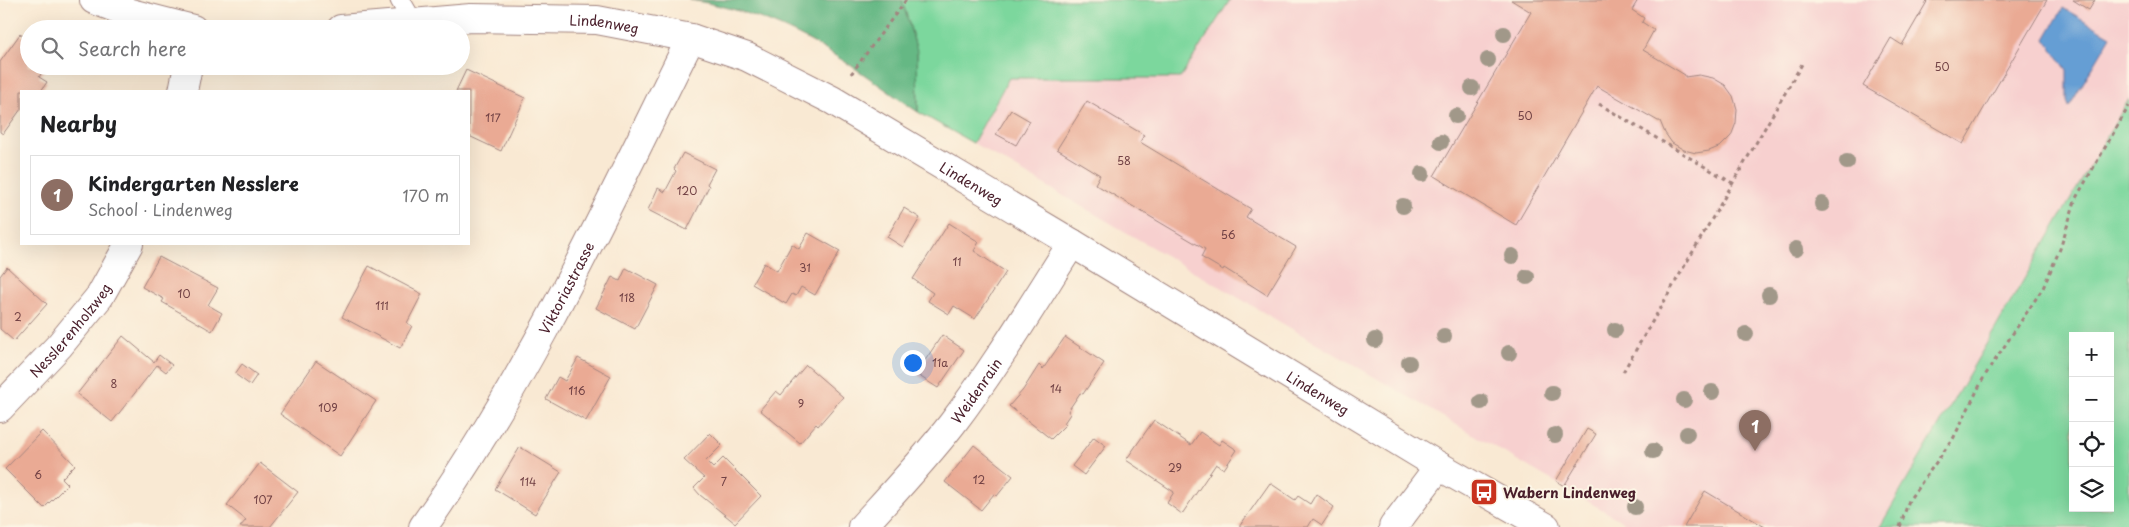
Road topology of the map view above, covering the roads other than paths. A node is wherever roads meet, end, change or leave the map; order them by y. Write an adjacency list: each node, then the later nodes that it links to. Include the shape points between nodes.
1 (94, 0): 3 (street)
2 (407, 11): 4 (street, Lindenweg); 5 (street, Lindenweg, via 471,18 597,20)
3 (158, 20)
4 (374, 20)
5 (691, 38): 8 (street, Lindenweg, via 747,57 832,100); 12 (street, Viktoriastrasse, via 567,287 506,396)
6 (186, 75): 7 (street)
7 (183, 90)
8 (1072, 243): 11 (street, Lindenweg); 13 (street, Weidenrain, via 993,367 952,424)
9 (128, 245): 10 (street, Nesslerenholzweg, via 100,296 59,346)
10 (4, 397)
11 (1439, 466): 14 (street); 15 (street, Lindenweg)
12 (423, 527)
13 (862, 527)
14 (1393, 527)
15 (1546, 527)

